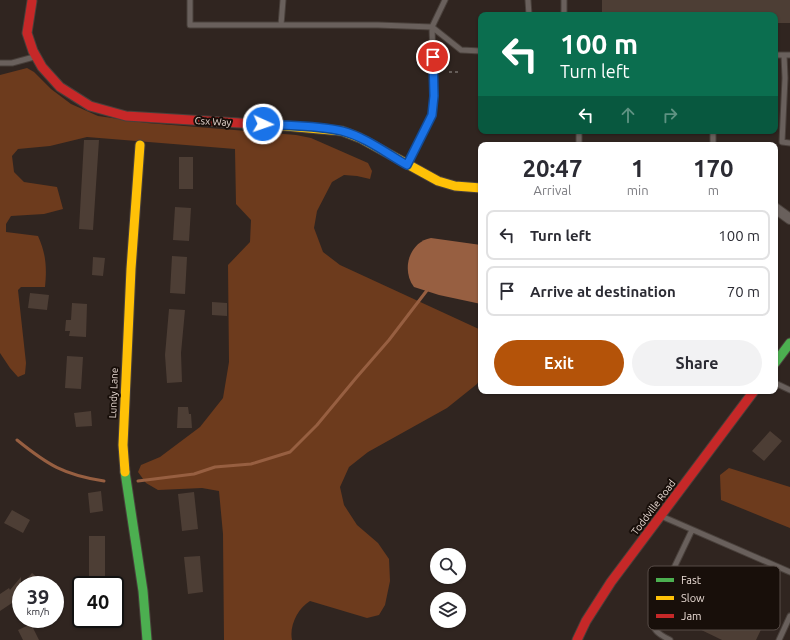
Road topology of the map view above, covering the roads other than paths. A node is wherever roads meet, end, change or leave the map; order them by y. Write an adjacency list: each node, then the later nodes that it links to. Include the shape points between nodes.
1 (33, 0): 13 (street, Csx Way, via 27,33)
2 (190, 0): 9 (lane, via 190,25)
3 (283, 0): 9 (lane)
4 (444, 0): 10 (lane)
5 (528, 0): 7 (lane)
6 (564, 0): 8 (lane)
7 (528, 12)
8 (564, 12)
9 (281, 25): 10 (lane)
10 (432, 27): 11 (lane, via 461,50); 17 (lane, via 432,115)
11 (478, 50)
12 (787, 55): 15 (lane, via 782,142)
13 (36, 56): 14 (lane, via 12,63); 17 (street, Csx Way, via 60,87 74,98 99,110 126,116 342,131 360,138)
14 (0, 63)
15 (790, 142)
16 (140, 145): 34 (street, Lundy Lane, via 130,270 123,445 124,470 143,586)
17 (407, 165): 18 (street, Csx Way, via 438,181 455,186)
18 (478, 188)
19 (778, 210): 20 (street)
20 (790, 219)
21 (790, 343): 22 (street)
22 (778, 359)
23 (778, 384): 24 (lane)
24 (790, 390)
25 (752, 394): 26 (street, Toddville Road)
26 (660, 516): 27 (lane); 35 (street, Toddville Road, via 611,582)
27 (692, 530): 28 (lane); 29 (lane)
28 (675, 566)
29 (776, 566)
30 (780, 568): 31 (lane)
31 (790, 572)
32 (790, 616): 37 (lane)
33 (655, 630): 36 (lane, via 657,634)
34 (147, 640)
35 (577, 640)
36 (670, 640)
37 (780, 640)

